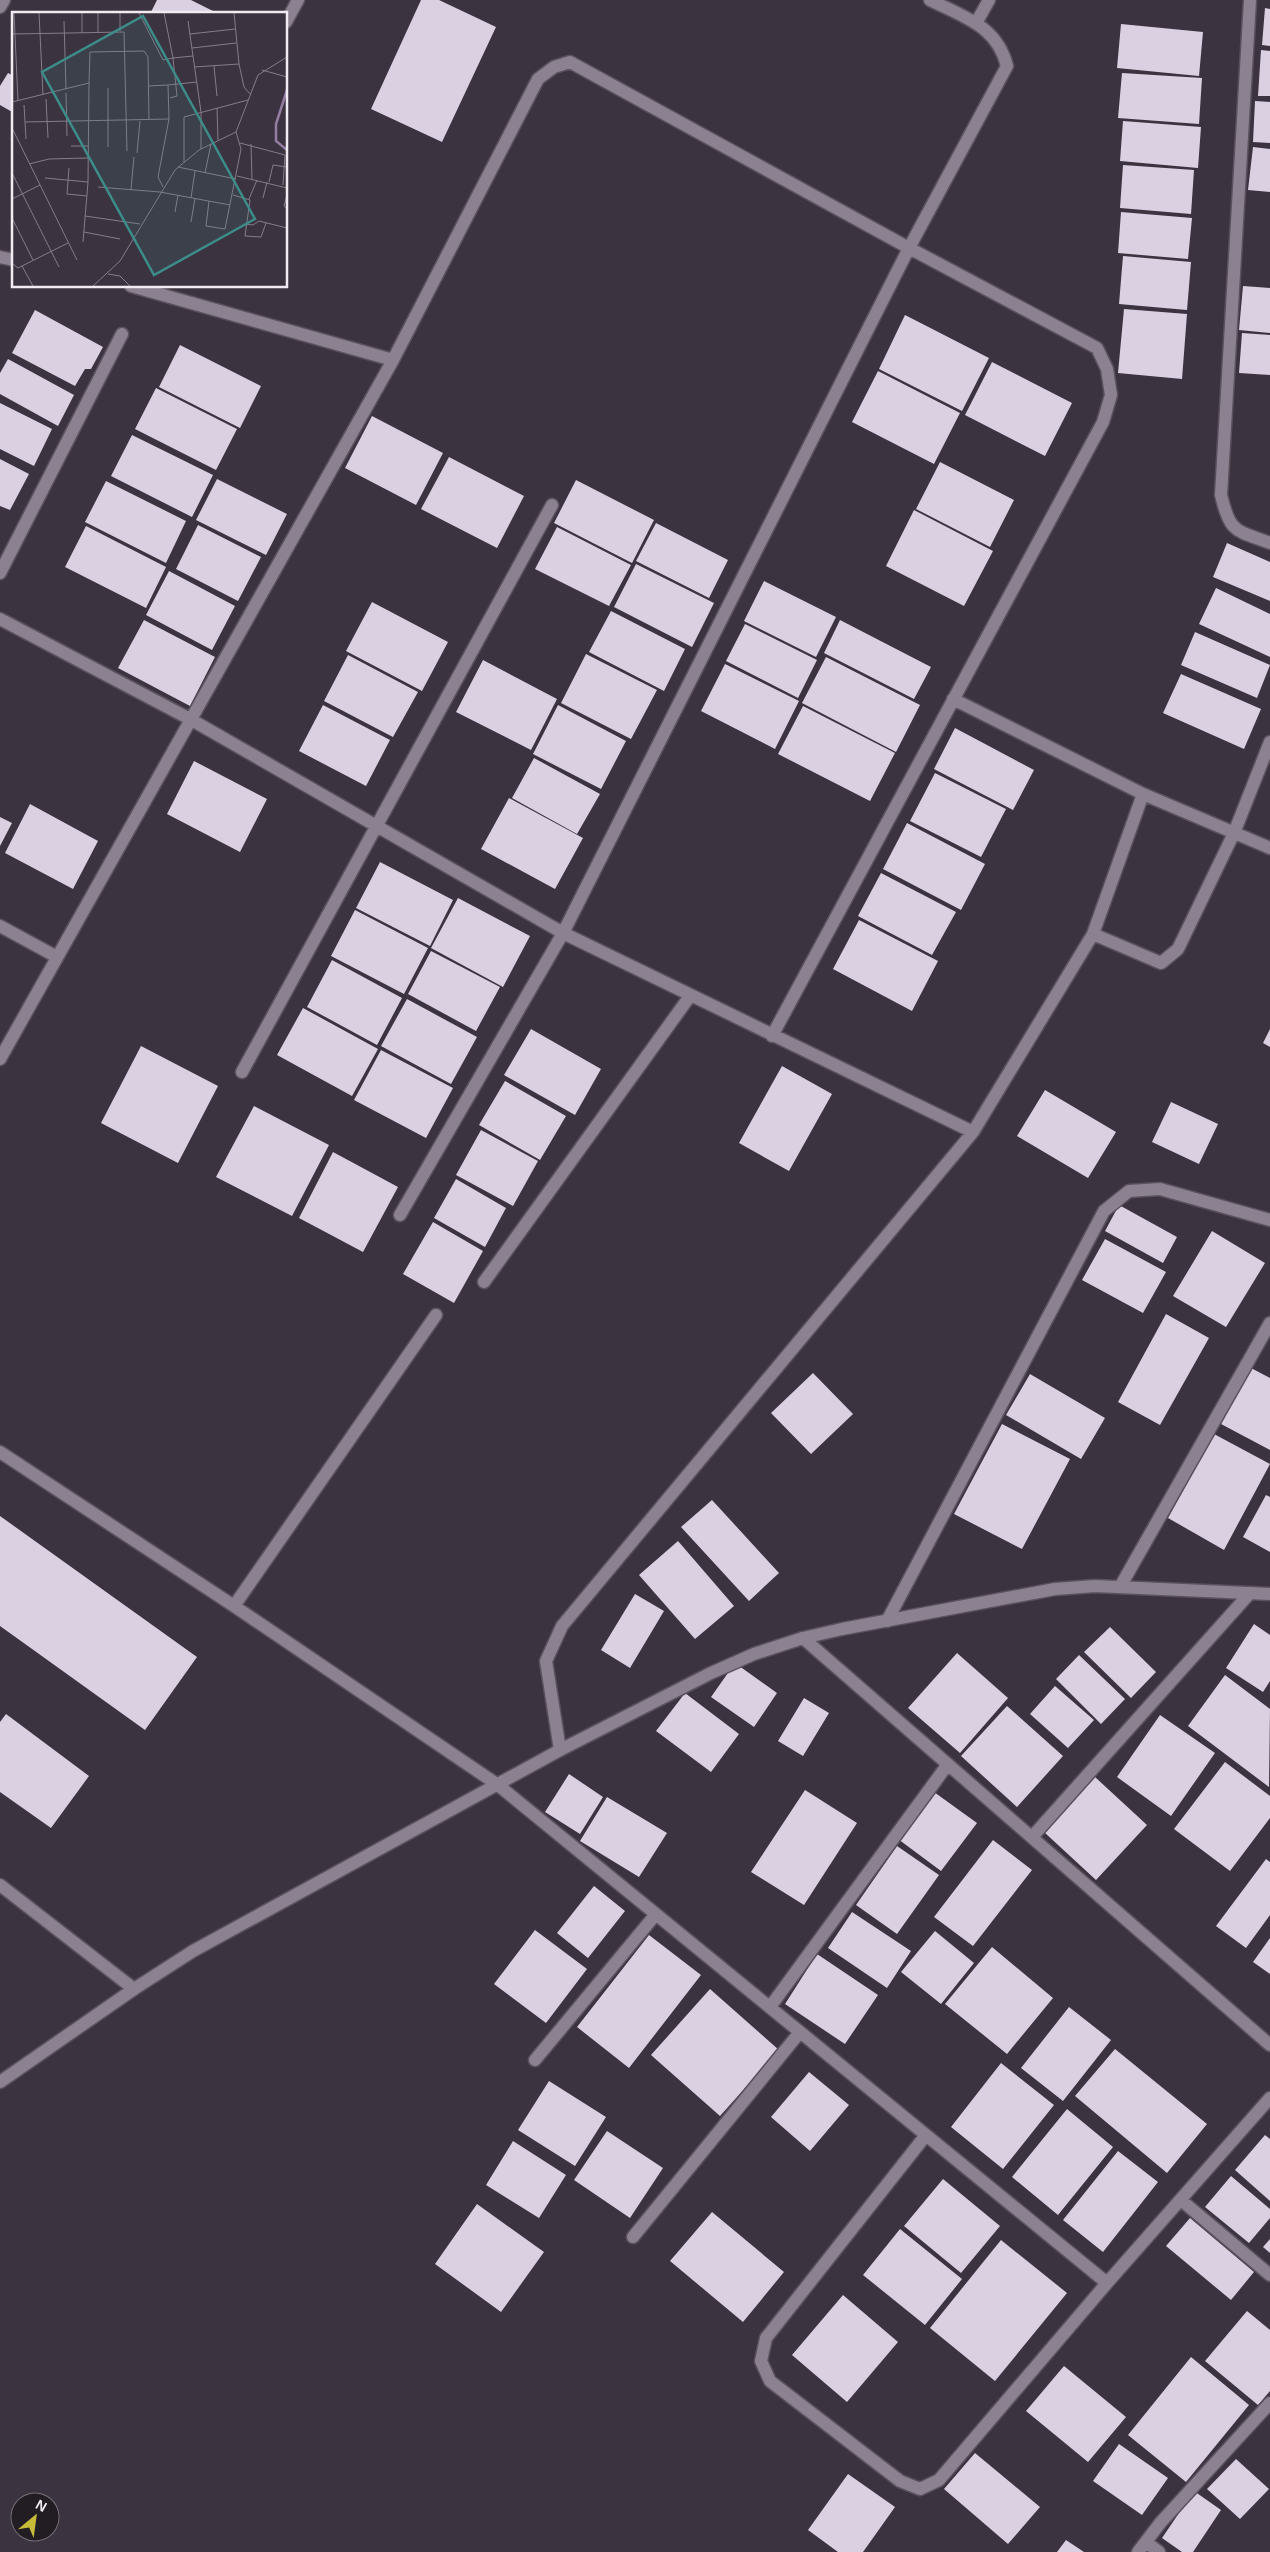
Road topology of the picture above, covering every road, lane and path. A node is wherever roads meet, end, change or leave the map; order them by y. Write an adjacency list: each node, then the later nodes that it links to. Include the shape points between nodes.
1 (4, 0): 6 (street)
2 (298, 0): 7 (street)
3 (930, 0): 8 (street)
4 (989, 0): 8 (street)
5 (1250, 0): 14 (street, via 1220,495 1226,519 1237,531)
6 (0, 7)
7 (288, 18)
8 (976, 24): 9 (street, via 992,35 1003,50 1007,66)
9 (909, 248): 12 (street, via 570,62 554,67 538,79); 17 (street, via 1097,348 1107,369 1111,395 1103,422); 25 (street)
10 (148, 288): 12 (street)
11 (122, 334): 15 (street)
12 (393, 360): 18 (street)
13 (552, 505): 21 (street)
14 (1270, 543)
15 (0, 573)
16 (0, 619): 18 (street)
17 (954, 699): 20 (street); 29 (street)
18 (190, 719): 21 (street); 27 (street)
19 (1270, 742): 22 (street)
20 (1143, 794): 22 (street); 26 (street)
21 (376, 824): 25 (street); 31 (street)
22 (1234, 833): 23 (street); 26 (street, via 1178,949 1161,963)
23 (1270, 848)
24 (0, 926): 27 (street)
25 (563, 933): 28 (street); 33 (street)
26 (1093, 934): 32 (street)
27 (57, 957): 30 (street)
28 (690, 996): 29 (street); 35 (street)
29 (772, 1036): 32 (street)
30 (0, 1060)
31 (242, 1072)
32 (973, 1132): 45 (street, via 562,1626 546,1661)
33 (400, 1215)
34 (1270, 1220): 43 (street, via 1160,1189 1129,1190 1104,1211)
35 (484, 1282)
36 (436, 1316): 42 (street)
37 (1270, 1322): 39 (street)
38 (0, 1452): 42 (street)
39 (1120, 1587): 40 (street); 43 (street, via 1055,1589)
40 (1250, 1593): 41 (street); 48 (street)
41 (1270, 1594)
42 (234, 1606): 47 (street)
43 (888, 1621): 44 (street)
44 (803, 1638): 45 (street, via 711,1673); 46 (street)
45 (560, 1750): 47 (street)
46 (948, 1764): 48 (street); 52 (street)
47 (498, 1785): 50 (street); 51 (street, via 193,1952)
48 (1032, 1837): 54 (street)
49 (0, 1885): 51 (street)
50 (656, 1914): 52 (street); 55 (street)
51 (134, 1988): 56 (street)
52 (770, 2007): 53 (street)
53 (800, 2032): 58 (street); 60 (street)
54 (1270, 2044)
55 (535, 2060)
56 (0, 2082)
57 (1270, 2098): 59 (street)
58 (926, 2135): 62 (street); 62 (street, via 766,2338 761,2361 770,2381 900,2481 920,2489 939,2480)
59 (1182, 2200): 61 (street); 62 (street)
60 (633, 2237)
61 (1270, 2275)
62 (1107, 2283)
63 (1270, 2404): 64 (street)
64 (1142, 2547): 65 (street)
65 (1160, 2552)

